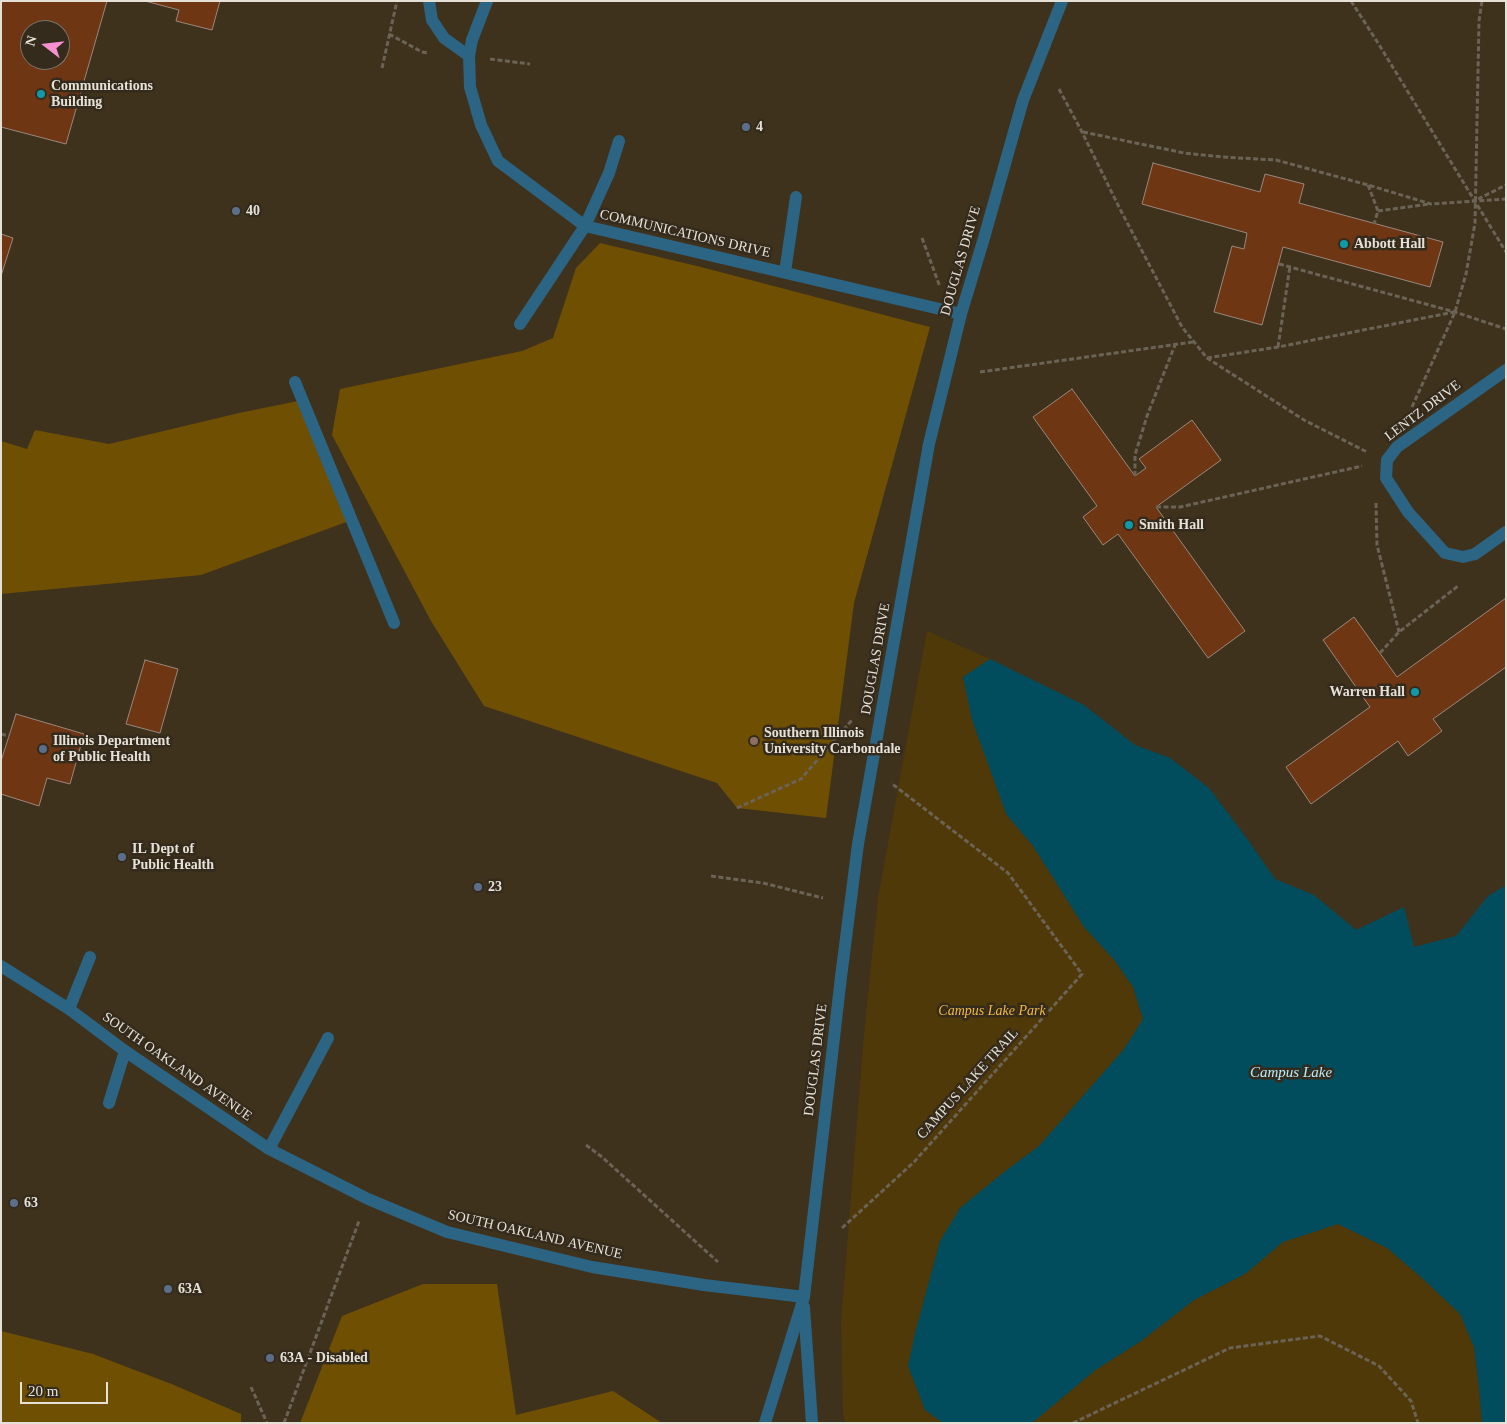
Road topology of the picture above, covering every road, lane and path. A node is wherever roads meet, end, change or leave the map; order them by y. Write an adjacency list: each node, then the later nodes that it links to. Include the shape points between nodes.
1 (397, 1): 8 (path)
2 (429, 1): 7 (street, via 432,20 444,38)
3 (487, 1): 7 (street, COMMUNICATIONS DRIVE)
4 (1062, 1): 28 (street, DOUGLAS DRIVE, via 1023,100)
5 (1351, 1): 16 (path)
6 (1482, 1): 16 (path, via 1478,21)
7 (468, 56): 20 (street, COMMUNICATIONS DRIVE, via 470,87 481,124 498,161)
8 (382, 68)
9 (1060, 89): 10 (path)
10 (1082, 132): 12 (path, via 1184,153 1276,160); 31 (path, via 1177,318)
11 (619, 141): 20 (street)
12 (1368, 185): 17 (path); 18 (path)
13 (1506, 185): 16 (path)
14 (796, 197): 25 (street)
15 (1506, 198): 16 (path)
16 (1476, 201): 17 (path); 22 (path); 27 (path, via 1466,274)
17 (1431, 204): 18 (path)
18 (1378, 210): 19 (path)
19 (1374, 224)
20 (586, 226): 25 (street, COMMUNICATIONS DRIVE); 29 (street)
21 (922, 238): 26 (path)
22 (1506, 252)
23 (1279, 264): 24 (path)
24 (1290, 266): 27 (path); 33 (path)
25 (785, 272): 28 (street, COMMUNICATIONS DRIVE)
26 (940, 287)
27 (1455, 312): 30 (path); 33 (path); 38 (path)
28 (961, 314): 67 (street, DOUGLAS DRIVE, via 929,444 858,844)
29 (520, 324)
30 (1506, 329)
31 (1194, 342): 32 (path); 34 (path)
32 (1176, 344): 36 (path); 41 (path, via 1147,416 1135,455)
33 (1278, 348): 34 (path)
34 (1207, 358): 39 (path, via 1304,420)
35 (1506, 370): 44 (street, LENTZ DRIVE, via 1397,447 1387,460 1386,478 1408,512 1445,553 1463,558 1475,554)
36 (980, 372)
37 (295, 382): 46 (street)
38 (1412, 407)
39 (1366, 452)
40 (1362, 466): 43 (path, via 1180,507)
41 (1135, 476)
42 (1376, 503): 47 (path, via 1377,545)
43 (1156, 508)
44 (1506, 532)
45 (1458, 586): 47 (path)
46 (394, 623)
47 (1399, 632): 48 (path)
48 (1380, 653)
49 (852, 720): 53 (path, via 801,779)
50 (1, 734): 51 (path)
51 (9, 736)
52 (891, 783): 65 (path, CAMPUS LAKE TRAIL, via 1008,873 1082,974 914,1162)
53 (737, 808)
54 (711, 876): 55 (path, via 763,883)
55 (822, 898)
56 (90, 957): 58 (street)
57 (1, 966): 58 (street, SOUTH OAKLAND AVENUE)
58 (69, 1009): 60 (street, SOUTH OAKLAND AVENUE)
59 (328, 1038): 63 (street)
60 (125, 1051): 61 (street); 63 (street, SOUTH OAKLAND AVENUE)
61 (109, 1103)
62 (586, 1145): 66 (path)
63 (269, 1148): 67 (street, SOUTH OAKLAND AVENUE, via 368,1199 447,1232 592,1267)
64 (359, 1221): 70 (path)
65 (842, 1228)
66 (718, 1262)
67 (804, 1297): 71 (street, DOUGLAS DRIVE); 72 (street)
68 (251, 1387): 69 (path)
69 (268, 1423)
70 (284, 1423)
71 (765, 1423)
72 (812, 1423)
73 (1073, 1423): 74 (path, via 1230,1348 1320,1336 1379,1366 1411,1401)
74 (1418, 1423)

